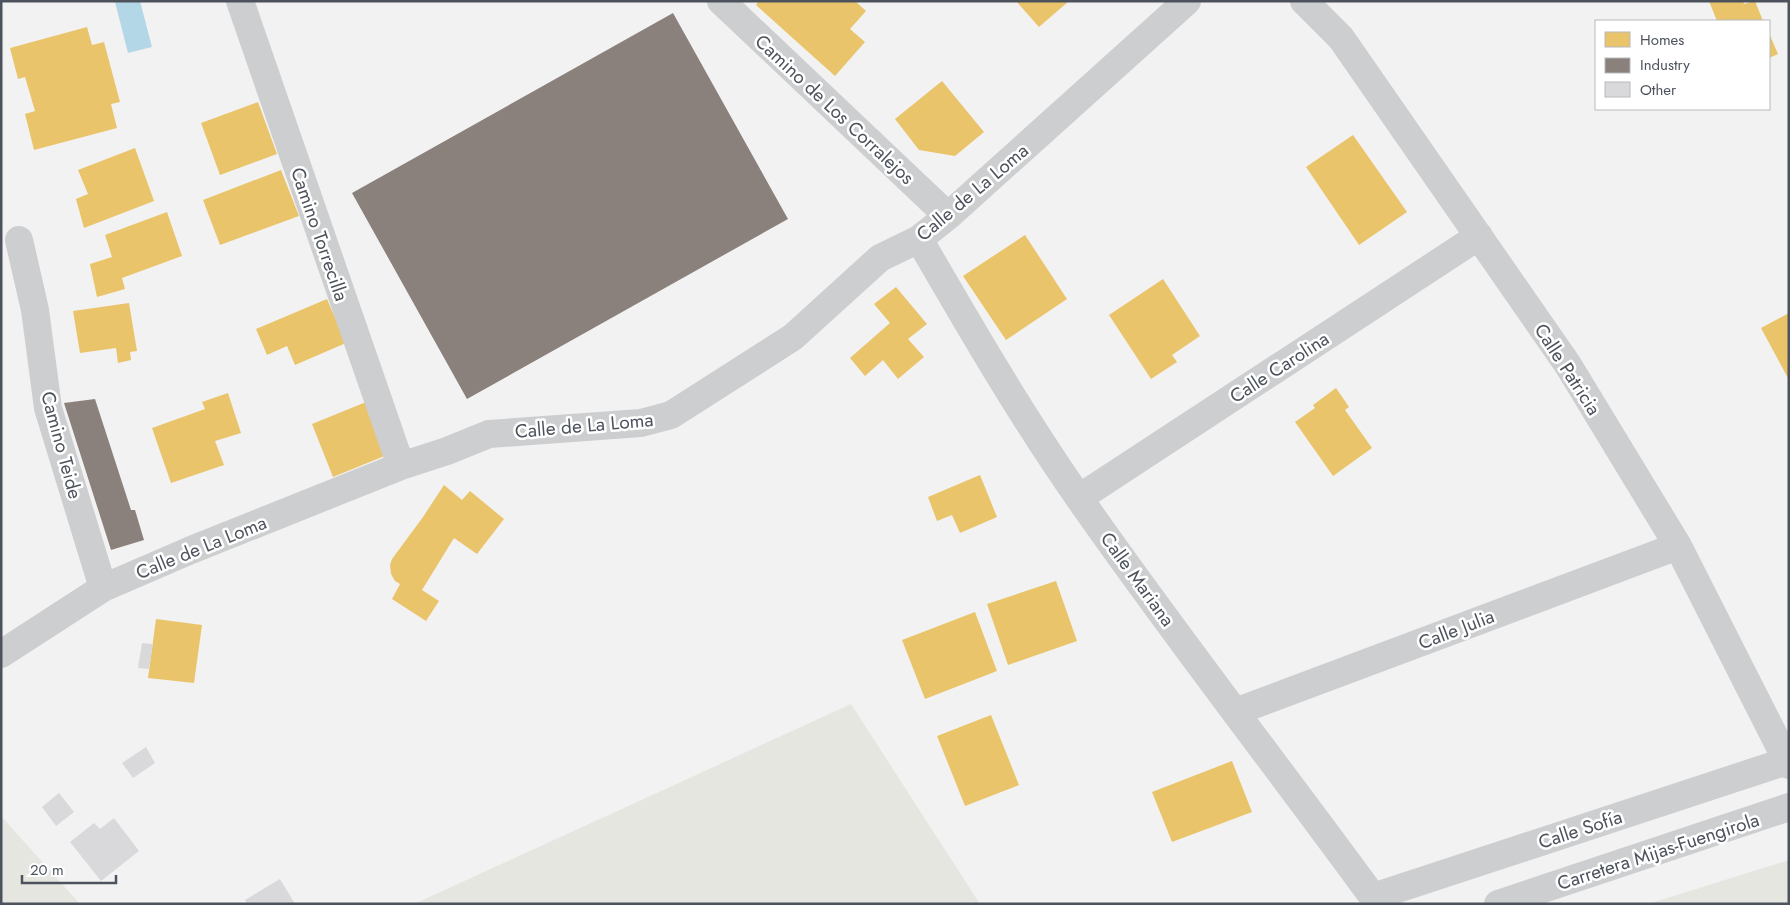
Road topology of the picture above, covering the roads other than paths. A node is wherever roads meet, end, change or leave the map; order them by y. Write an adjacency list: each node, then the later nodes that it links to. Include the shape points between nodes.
1 (240, 1): 9 (street, Camino Torrecilla)
2 (721, 1): 5 (street, Camino de Los Corralejos)
3 (1187, 1): 5 (street, Calle de La Loma)
4 (1304, 1): 6 (street, Calle Patricia, via 1342,38)
5 (948, 216): 7 (street, Calle de La Loma)
6 (1479, 236): 10 (street, Calle Carolina); 11 (street, Calle Patricia, via 1568,364)
7 (919, 239): 9 (street, Calle de La Loma, via 880,258 793,337 671,415 641,423 489,434); 10 (street, Calle Mariana, via 1003,382)
8 (19, 240): 12 (street, Camino Teide, via 35,310 48,408)
9 (402, 466): 12 (street, Calle de La Loma)
10 (1079, 498): 14 (street, Calle Mariana)
11 (1678, 546): 14 (street, Calle Julia); 15 (street, Calle Patricia)
12 (103, 588): 13 (street, Calle de La Loma)
13 (1, 654)
14 (1235, 712): 17 (street, Calle Mariana)
15 (1788, 763): 17 (street, Calle Sofía)
16 (1789, 807): 18 (street, Carretera Mijas-Fuengirola)
17 (1375, 901)
18 (1498, 904)

